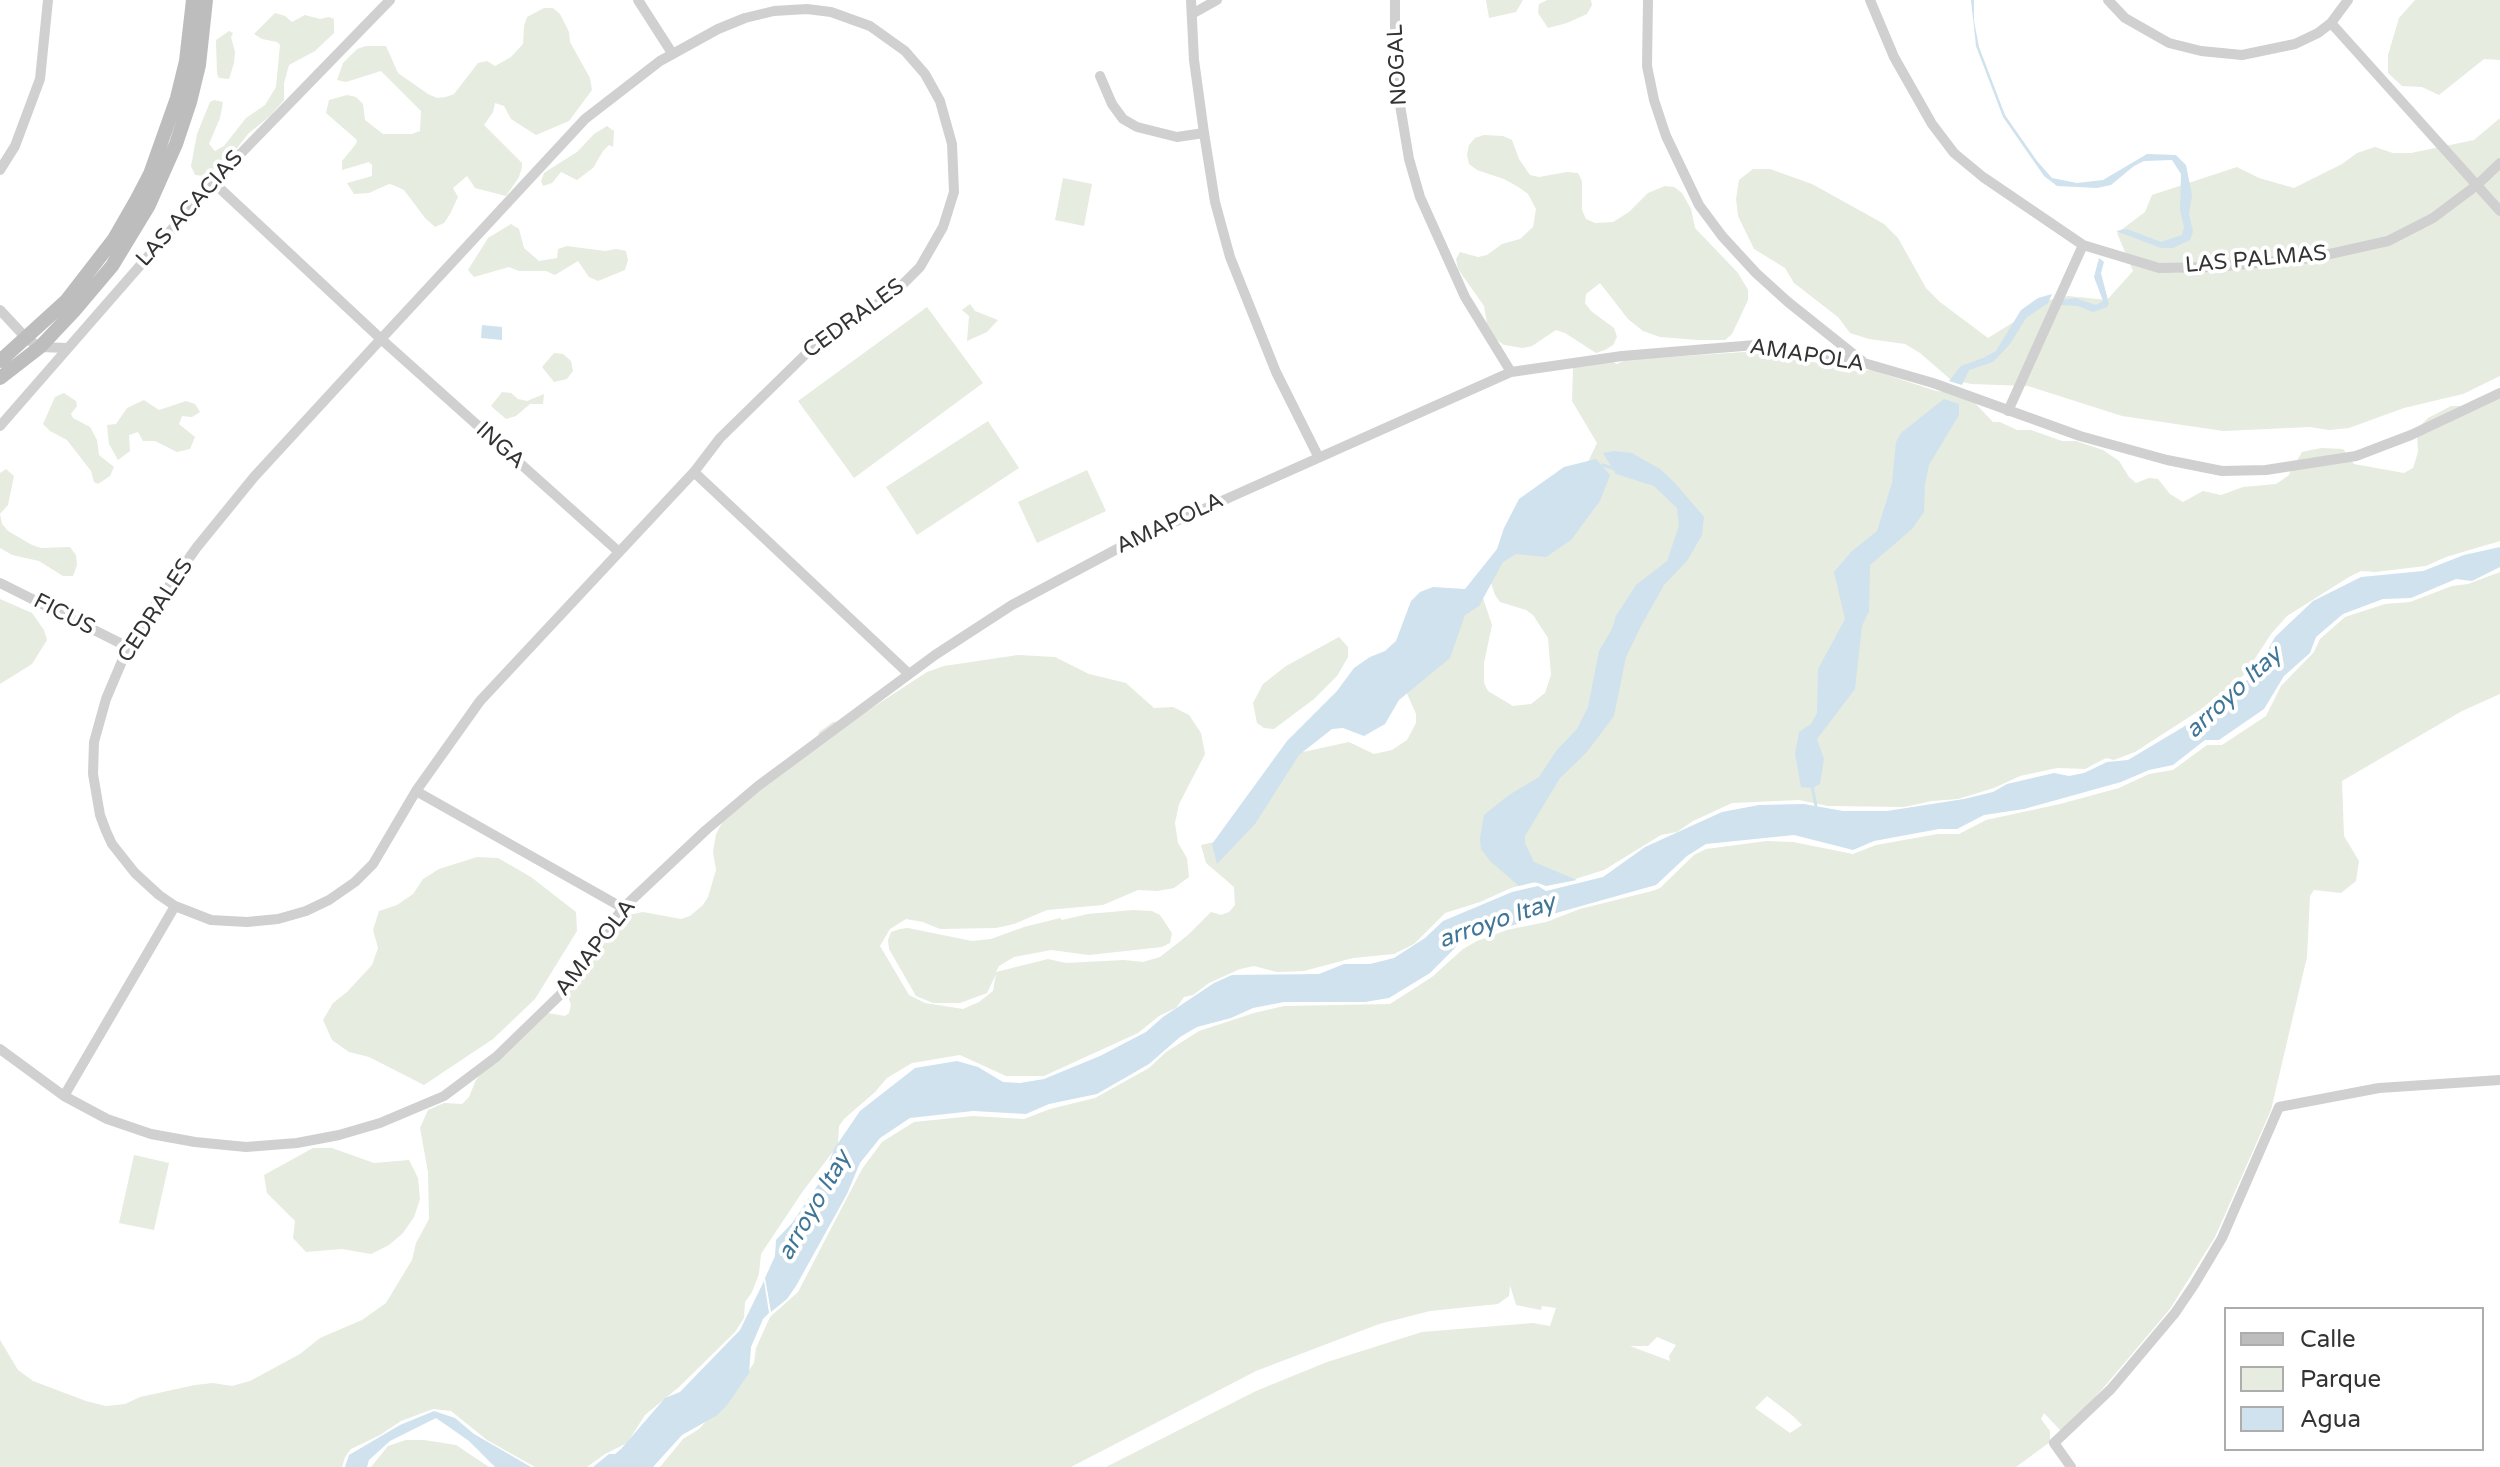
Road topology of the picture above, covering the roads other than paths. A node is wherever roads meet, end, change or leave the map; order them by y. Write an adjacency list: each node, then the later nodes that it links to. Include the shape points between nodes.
1 (48, 0): 19 (street, via 40,79 15,146)
2 (193, 0): 26 (street, via 177,98 150,174 101,257)
3 (206, 0): 26 (street, via 199,65 162,181 112,266)
4 (390, 0): 20 (street, LAS ACACIAS)
5 (638, 0): 15 (street)
6 (1191, 0): 13 (street)
7 (1217, 0): 13 (street)
8 (1395, 0): 31 (street, NOGAL, via 1403,130 1420,197 1465,297)
9 (1648, 0): 29 (street, via 1647,66 1666,136 1699,205 1722,236 1788,302)
10 (1870, 0): 23 (street, LAS PALMAS, via 1894,57 1954,153)
11 (2108, 0): 14 (street, via 2125,18 2169,43 2201,51 2268,52 2295,44)
12 (2348, 0): 14 (street)
13 (1192, 14): 17 (street)
14 (2331, 23): 21 (street)
15 (672, 53): 25 (street, CEDRALES, via 585,119); 37 (street, CEDRALES, via 718,29 774,11 831,12 870,26 905,51 925,74 940,101 955,163 954,192 943,227 910,278 797,361 720,438)
16 (1100, 76): 17 (street, via 1112,104 1137,127 1177,137)
17 (1204, 133): 36 (street, via 1230,257 1276,372)
18 (2500, 163): 21 (street, LAS PALMAS)
19 (0, 170)
20 (213, 182): 25 (street); 27 (street, LAS ACACIAS)
21 (2477, 185): 22 (street); 23 (street, LAS PALMAS, via 2433,218 2388,241 2312,258 2159,268)
22 (2500, 211)
23 (2083, 245): 34 (street)
24 (0, 310): 26 (street)
25 (381, 339): 38 (street, INGA); 40 (street, CEDRALES, via 244,489)
26 (34, 343): 27 (street); 28 (street); 30 (street); 32 (street)
27 (67, 348): 30 (street, LAS ACACIAS)
28 (0, 361)
29 (1864, 363): 31 (street, AMAPOLA, via 1755,345); 34 (street, AMAPOLA)
30 (47, 370): 35 (street, LAS ACACIAS)
31 (1511, 372): 36 (street, AMAPOLA)
32 (0, 378)
33 (2500, 393): 34 (street, AMAPOLA, via 2356,456 2266,470 2222,471 2167,460)
34 (2008, 411)
35 (0, 426)
36 (1318, 456): 41 (street, AMAPOLA, via 1039,590)
37 (694, 472): 38 (street, CEDRALES); 41 (street)
38 (619, 552): 42 (street, CEDRALES, via 480,701)
39 (0, 583): 40 (street, FICUS)
40 (128, 647): 43 (street, CEDRALES, via 94,742 100,815 112,844 135,873)
41 (909, 674): 44 (street, AMAPOLA, via 758,786)
42 (416, 791): 43 (street, CEDRALES, via 373,864 342,891 306,911 247,922 211,920); 44 (street)
43 (175, 906): 47 (street)
44 (623, 908): 47 (street, AMAPOLA, via 560,995 496,1057 444,1096 380,1123 297,1143 246,1147 151,1134)
45 (0, 1049): 47 (street, AMAPOLA)
46 (2500, 1080): 48 (street, via 2379,1088 2279,1107 2222,1238 2194,1285 2111,1389 2054,1443)
47 (64, 1096)
48 (2071, 1467)

